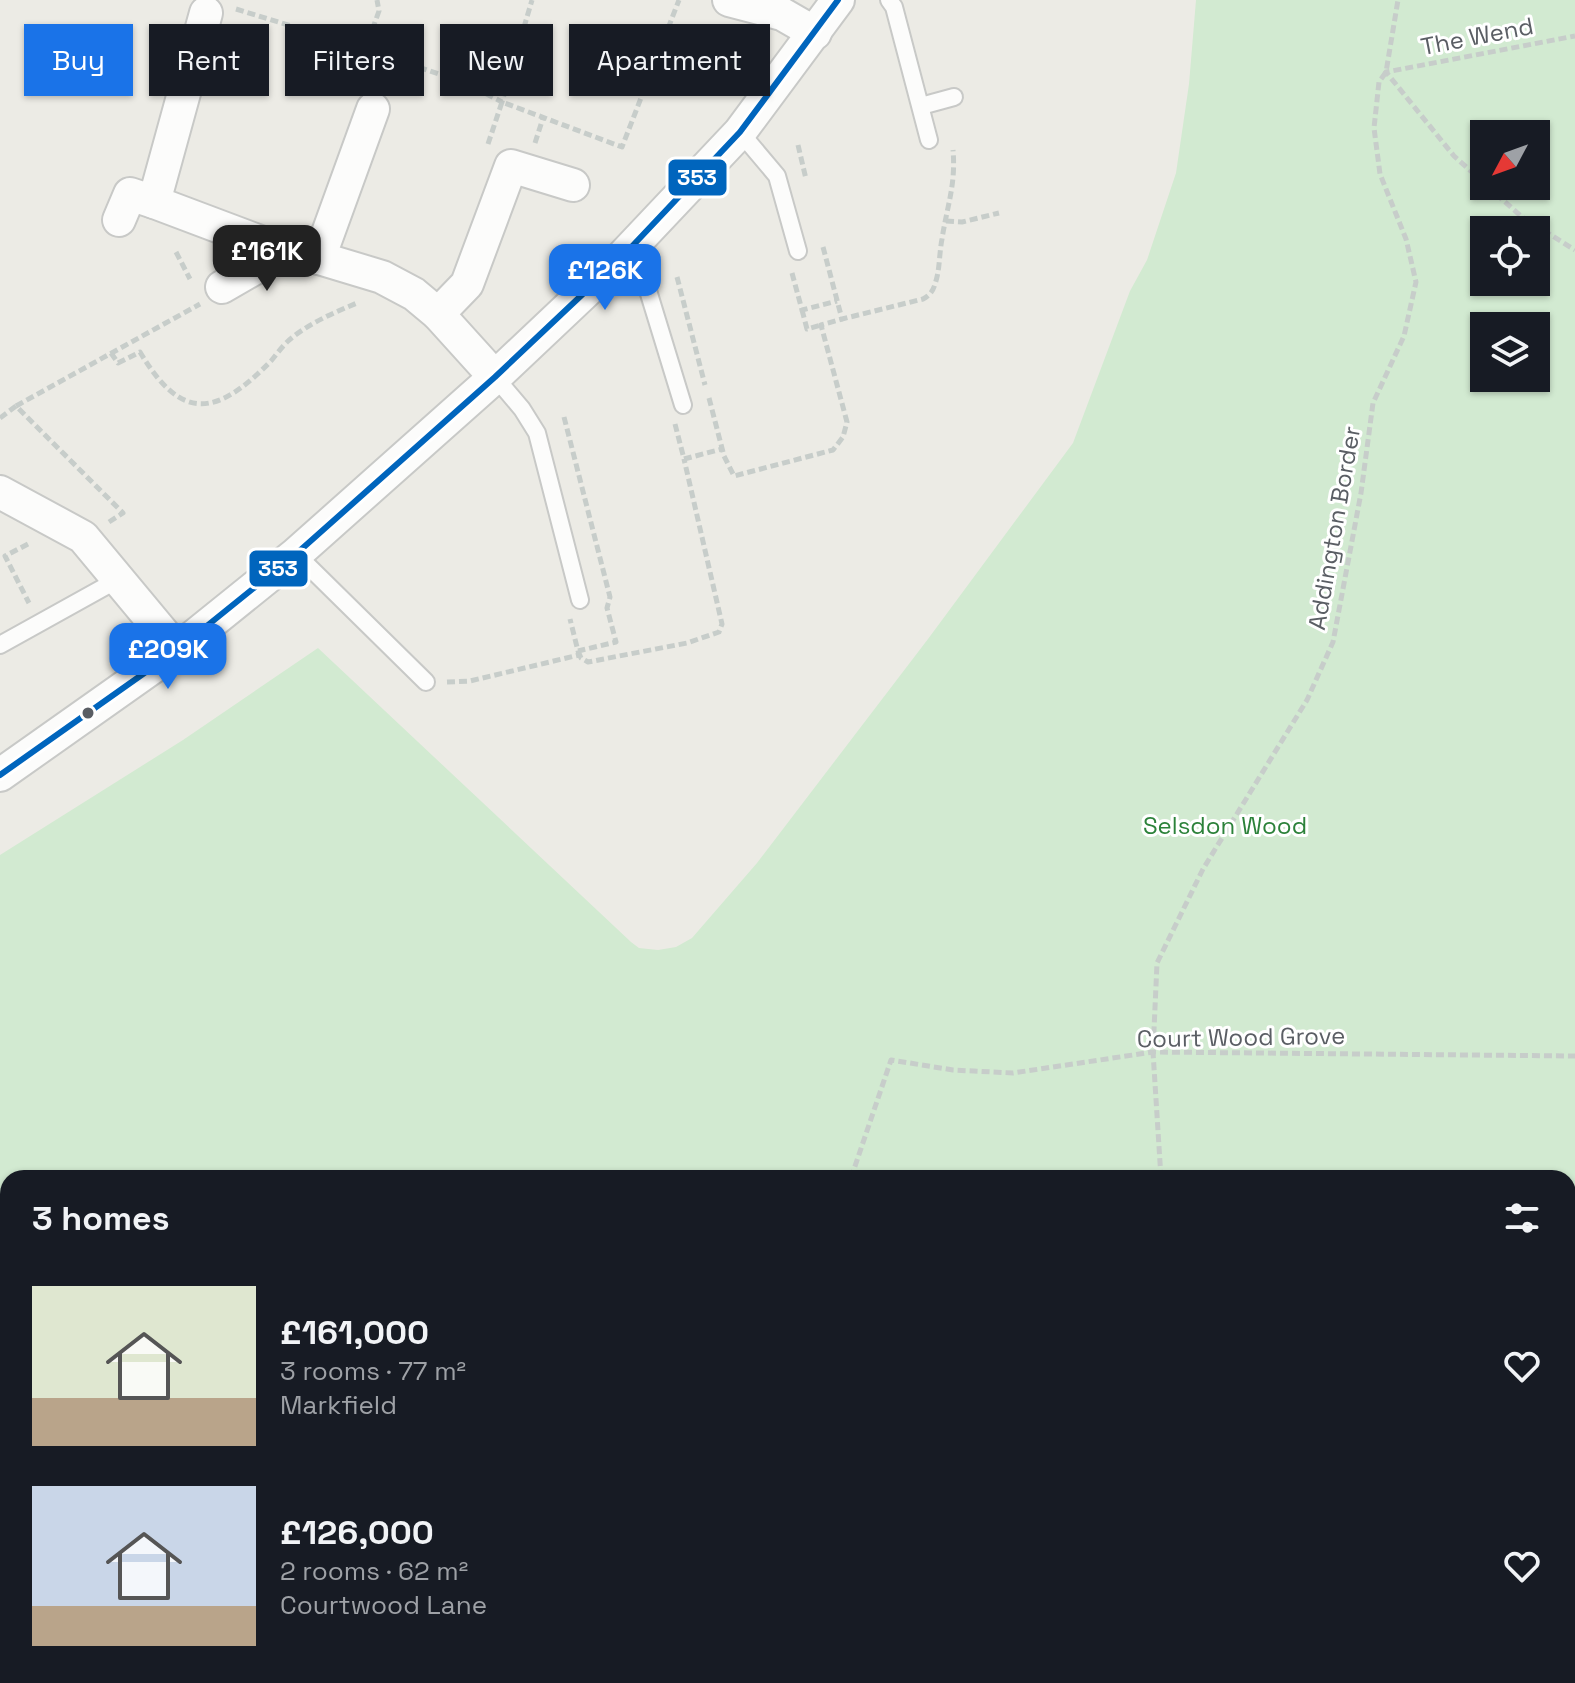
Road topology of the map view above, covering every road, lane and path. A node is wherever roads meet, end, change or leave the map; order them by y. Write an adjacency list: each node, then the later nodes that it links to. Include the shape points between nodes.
1 (532, 0): 12 (path)
2 (679, 0): 12 (path, via 622,147)
3 (729, 0): 8 (street, via 782,14)
4 (838, 0): 8 (street)
5 (889, 0): 13 (lane)
6 (1398, 0): 10 (path, Addington Border)
7 (219, 10): 12 (path, via 366,49 468,84); 24 (street)
8 (815, 33): 15 (street)
9 (1575, 36): 10 (path, The Wend)
10 (1386, 72): 20 (path); 64 (path, Addington Border, via 1379,82 1374,128 1380,174 1406,239 1416,282 1404,336 1373,403 1333,642 1307,700 1203,869 1157,963)
11 (954, 97): 13 (lane)
12 (502, 102): 17 (path)
13 (921, 106): 16 (lane)
14 (373, 109): 32 (street)
15 (740, 132): 33 (street); 34 (lane, via 777,176)
16 (929, 140)
17 (488, 145)
18 (798, 145): 22 (path)
19 (953, 148): 27 (path, via 954,180)
20 (1470, 170)
21 (573, 185): 40 (street, via 511,166 467,284)
22 (808, 187)
23 (1503, 200): 29 (path)
24 (154, 202): 26 (street, via 130,194); 30 (street)
25 (999, 213): 27 (path)
26 (119, 220)
27 (946, 221): 41 (path, via 929,295)
28 (823, 244): 38 (path)
29 (1575, 250)
30 (284, 251): 32 (street); 37 (street)
31 (176, 252): 37 (path)
32 (319, 258): 35 (street)
33 (621, 258): 44 (street); 45 (lane, via 646,284)
34 (794, 258): 39 (path)
35 (382, 277): 40 (street); 43 (path, via 372,294 305,328 255,376 204,405 175,397 140,352 118,363)
36 (677, 277): 49 (path)
37 (207, 293): 43 (path)
38 (837, 301): 39 (path); 41 (path)
39 (802, 310): 42 (path, via 807,329)
40 (438, 314): 44 (street)
41 (842, 319): 42 (path)
42 (821, 325): 49 (path, via 847,422 838,445 734,476)
43 (111, 353): 46 (path)
44 (495, 377): 53 (street); 55 (lane, via 537,433)
45 (683, 405)
46 (16, 406): 47 (path); 52 (path, via 123,513)
47 (0, 418)
48 (675, 422): 50 (path)
49 (722, 449): 50 (path)
50 (684, 459): 60 (path, via 722,624 719,632 588,662)
51 (0, 492): 52 (street)
52 (74, 531): 54 (street); 56 (path, via 5,556 29,603)
53 (296, 554): 59 (street); 61 (lane)
54 (117, 580): 58 (lane); 59 (street)
55 (580, 600)
56 (19, 608)
57 (569, 613): 60 (path)
58 (0, 645)
59 (177, 650): 63 (street)
60 (578, 650): 62 (path)
61 (426, 682)
62 (453, 682)
63 (0, 775)
64 (1153, 1052): 65 (path, Court Wood Grove); 66 (path, Court Wood Grove, via 1013,1073 891,1060); 67 (path, Addington Border)
65 (1575, 1056)
66 (854, 1170)
67 (1160, 1170)

